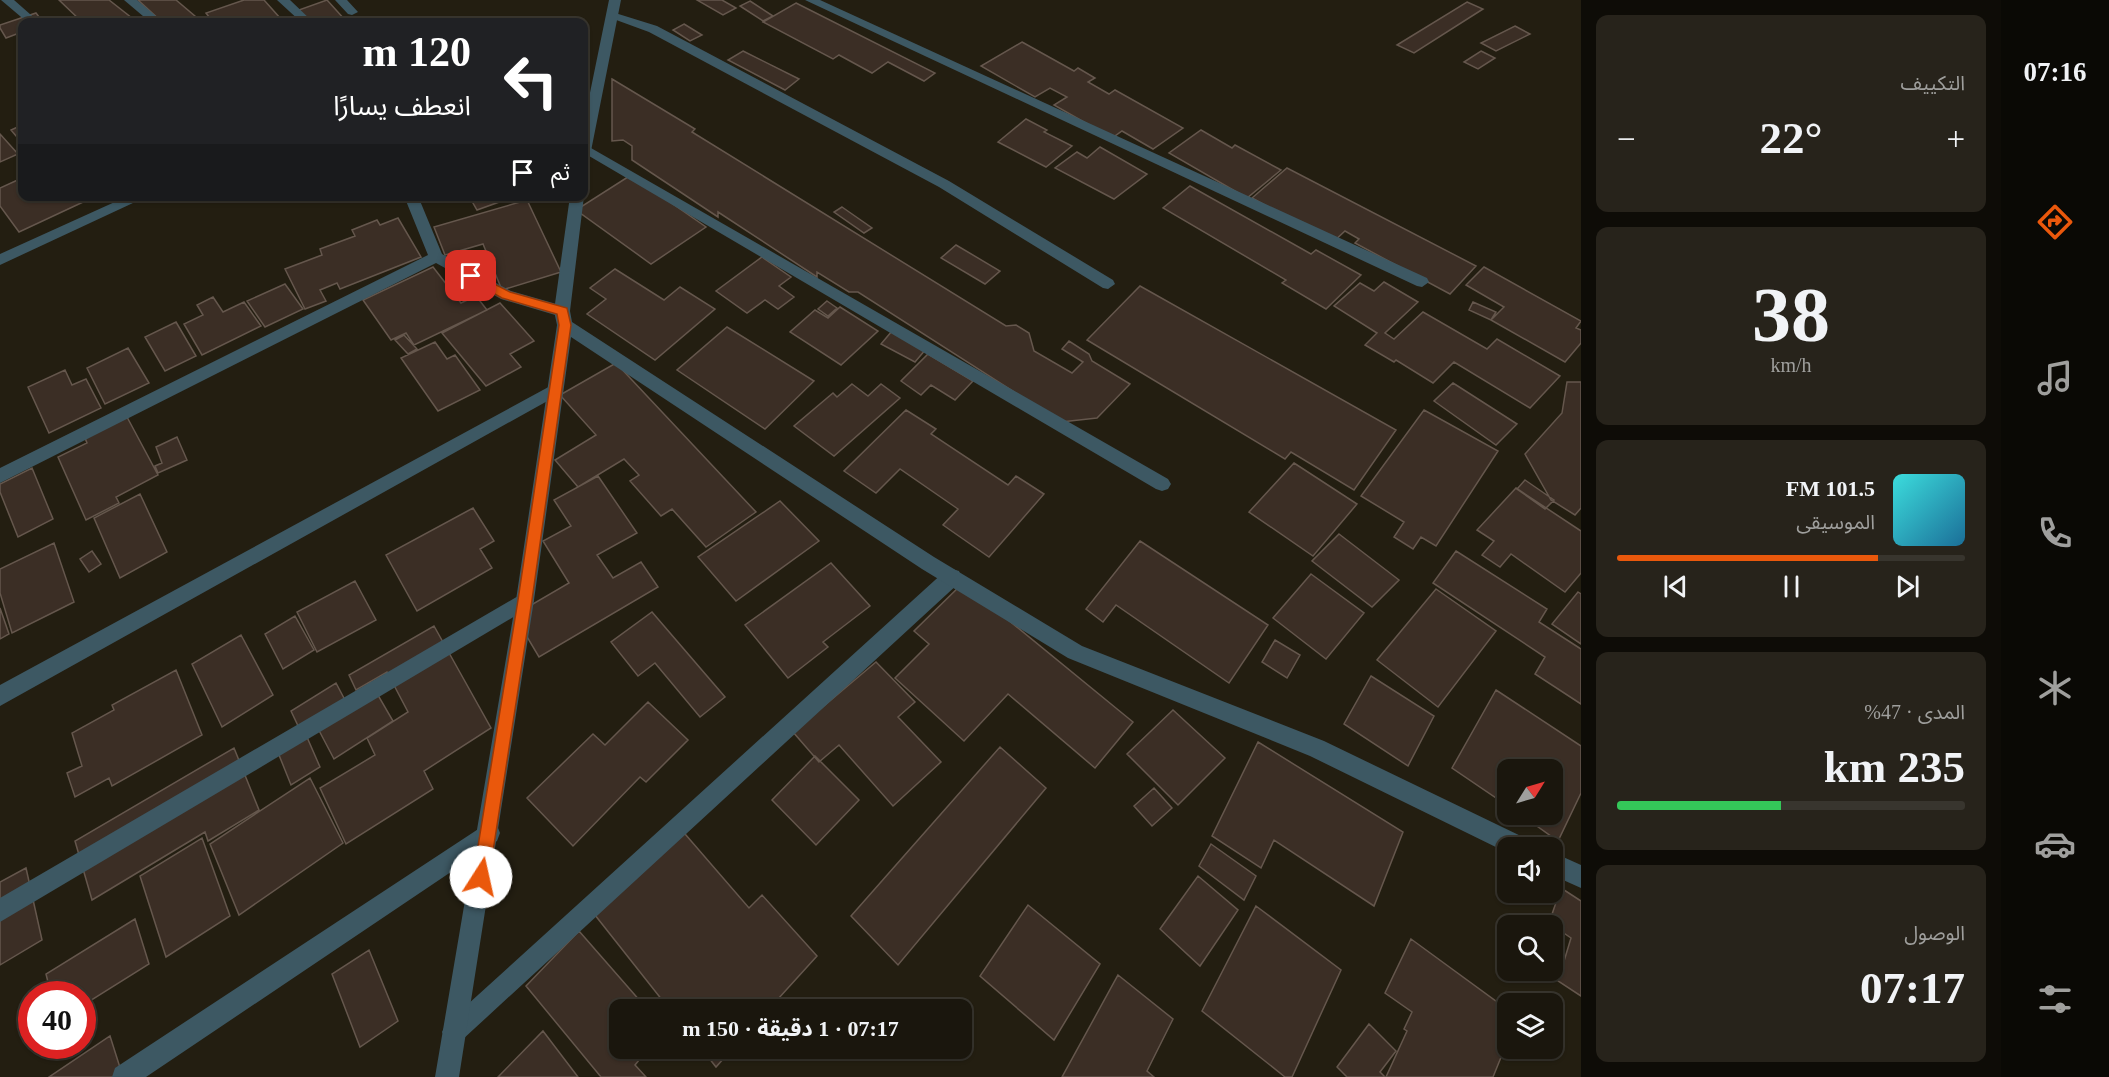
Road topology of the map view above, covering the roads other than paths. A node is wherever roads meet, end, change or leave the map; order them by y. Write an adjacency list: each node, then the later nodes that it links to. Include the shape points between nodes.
1 (7, 0): 9 (street)
2 (130, 0): 10 (street)
3 (283, 0): 11 (street)
4 (341, 0): 7 (street)
5 (615, 0): 8 (street)
6 (811, 0): 19 (street)
7 (352, 12)
8 (612, 15): 12 (street); 20 (street, via 653,29 944,184)
9 (28, 18)
10 (152, 18)
11 (303, 18)
12 (588, 130)
13 (588, 151): 24 (street)
14 (130, 201): 18 (street)
15 (413, 201): 17 (street)
16 (577, 201): 21 (street)
17 (436, 257): 21 (street, via 506,295); 23 (street)
18 (0, 260)
19 (1422, 282)
20 (1108, 284)
21 (564, 318): 22 (street); 25 (street)
22 (554, 390): 26 (street); 27 (street)
23 (0, 476)
24 (1162, 484)
25 (952, 577): 29 (street, via 1075,652 1317,748); 33 (street)
26 (525, 600): 28 (street); 32 (street)
27 (0, 696)
28 (489, 833): 33 (street); 34 (street)
29 (1499, 837)
30 (1563, 868): 31 (street)
31 (1581, 877)
32 (0, 911)
33 (454, 1032): 35 (street)
34 (124, 1077)
35 (447, 1077)

